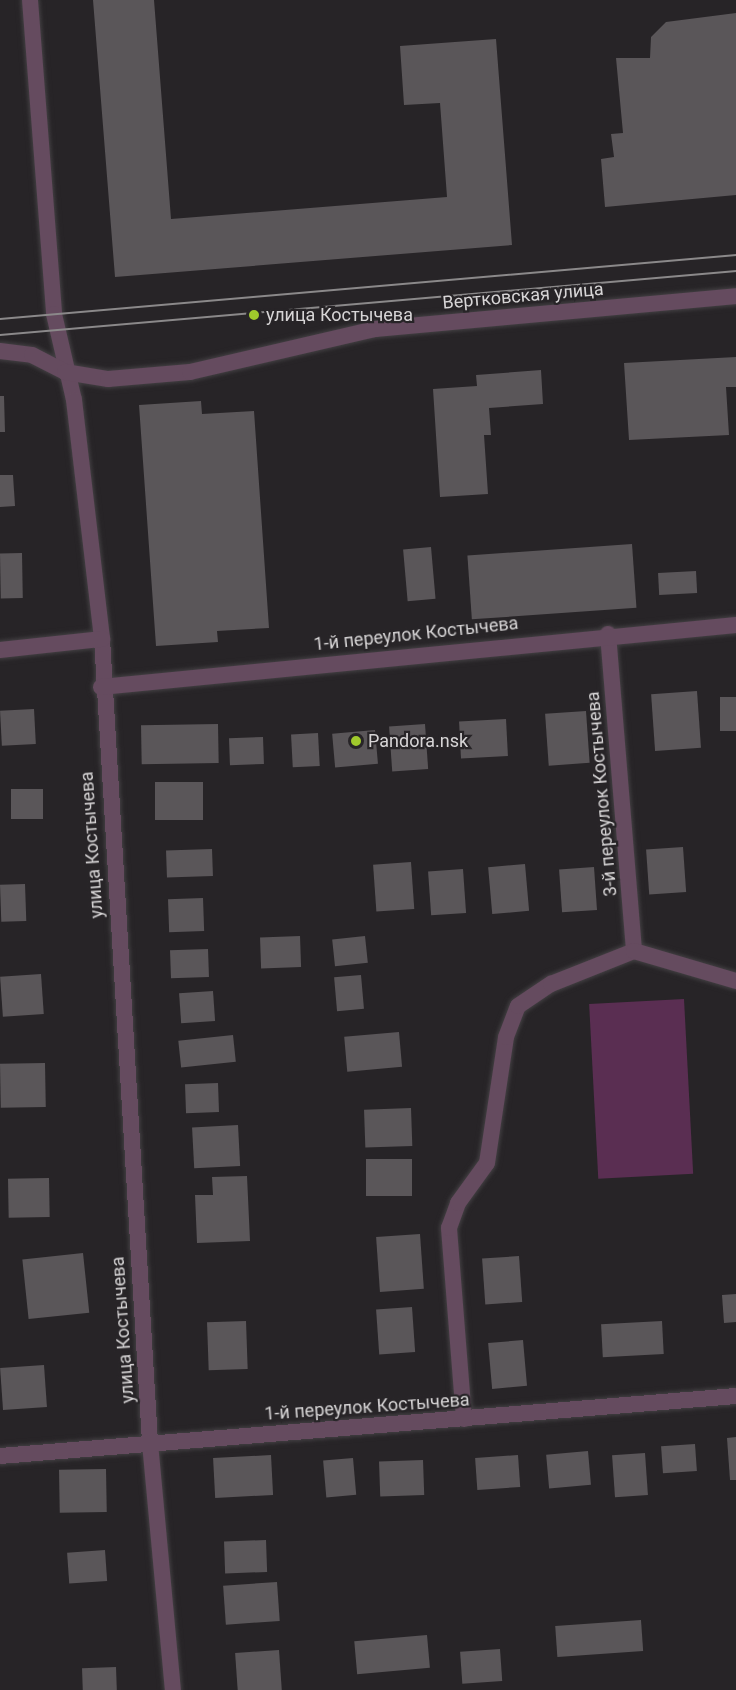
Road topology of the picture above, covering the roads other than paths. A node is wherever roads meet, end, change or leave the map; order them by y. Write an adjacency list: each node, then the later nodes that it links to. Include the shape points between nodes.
1 (30, 0): 4 (street, улица Костычева, via 54,314)
2 (736, 296): 4 (street, Вертковская улица, via 375,329 190,372 108,379)
3 (0, 351): 4 (street, Вертковская улица, via 32,355)
4 (64, 372): 7 (street, улица Костычева, via 74,400)
5 (736, 625): 6 (street, 1-й переулок Костычева)
6 (608, 634): 9 (street, 1-й переулок Костычева); 10 (street, 3-й переулок Костычева)
7 (102, 639): 8 (street); 9 (street, улица Костычева)
8 (0, 650)
9 (101, 687): 14 (street, улица Костычева)
10 (634, 951): 11 (street); 13 (street, via 551,984 518,1006 506,1037 488,1163 458,1203 448,1228)
11 (736, 981)
12 (736, 1396): 13 (street, 1-й переулок Костычева)
13 (464, 1419): 14 (street, 1-й переулок Костычева)
14 (150, 1443): 15 (street, 1-й переулок Костычева); 16 (street, улица Костычева)
15 (0, 1456)
16 (173, 1690)

